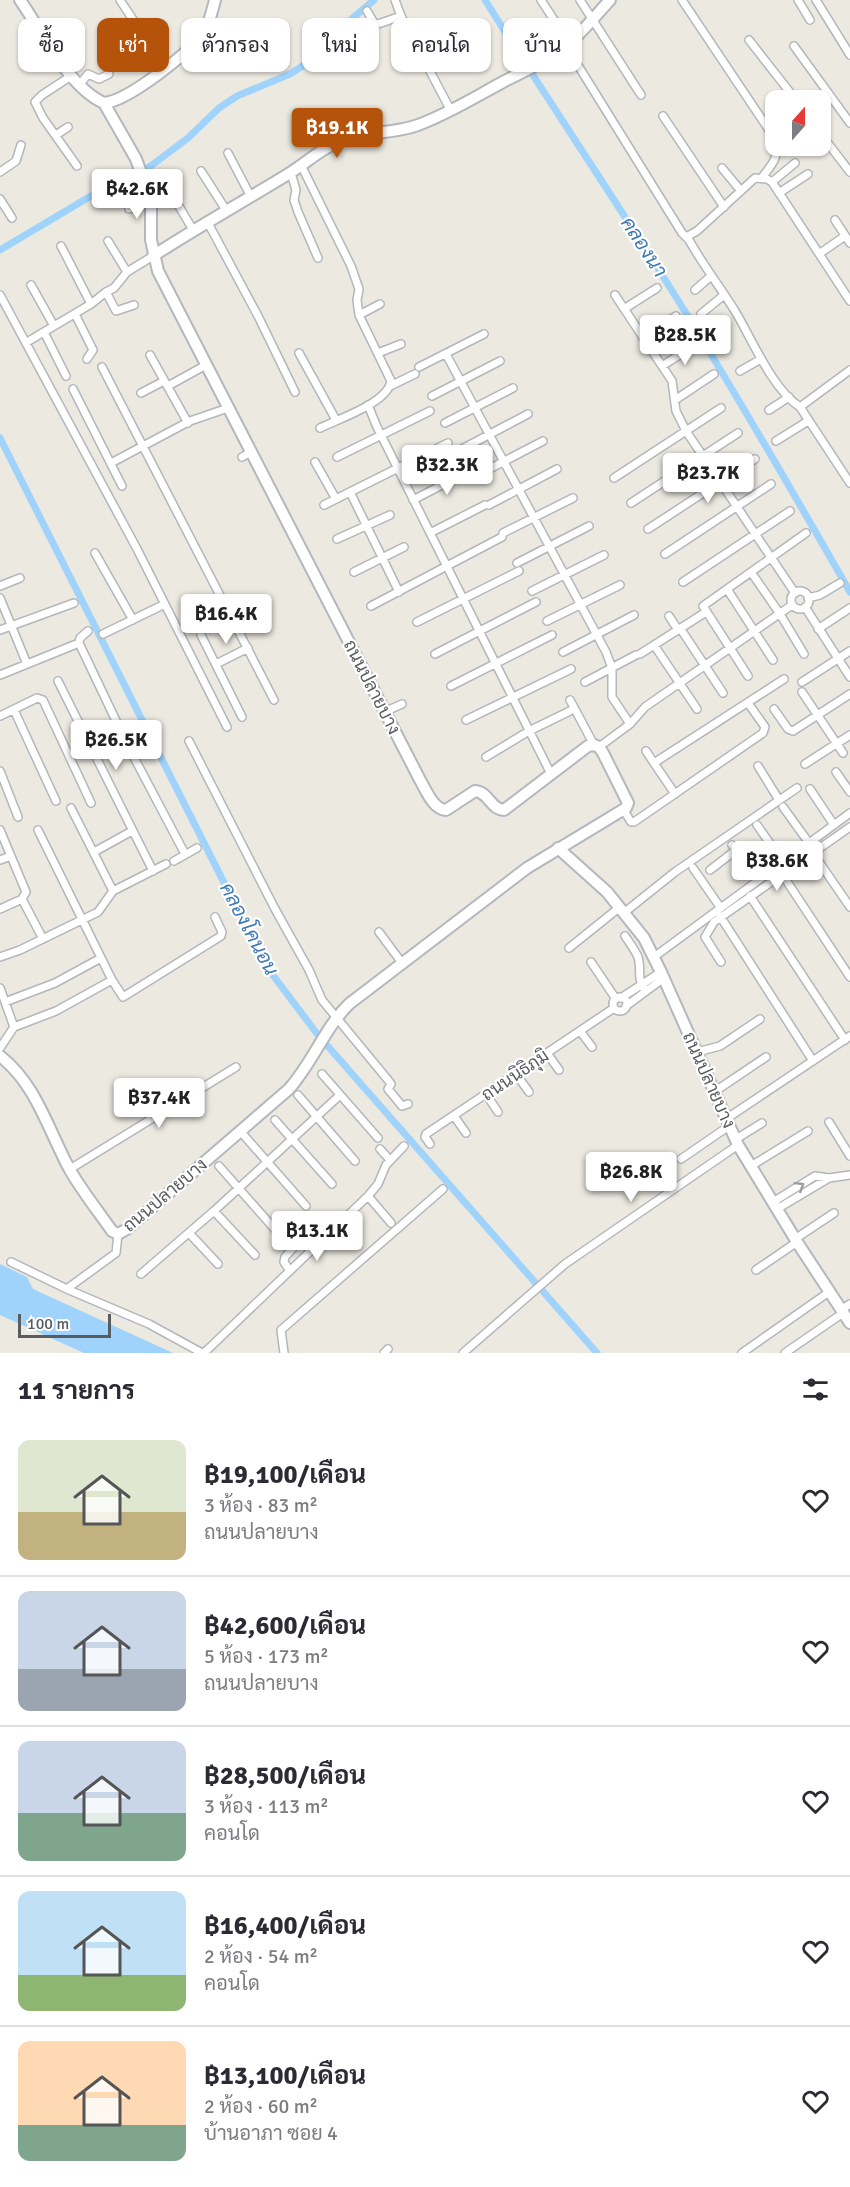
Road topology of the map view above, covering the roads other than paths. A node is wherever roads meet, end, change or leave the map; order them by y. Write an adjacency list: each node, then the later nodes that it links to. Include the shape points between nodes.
1 (20, 0): 26 (street)
2 (120, 0): 13 (street)
3 (215, 0): 21 (street, via 203,33)
4 (395, 0): 12 (street)
5 (541, 0): 14 (street)
6 (580, 0): 15 (street)
7 (610, 0): 15 (street)
8 (682, 0): 32 (street)
9 (798, 0): 16 (street)
10 (816, 0): 20 (street)
11 (367, 11): 12 (street, via 376,24)
12 (401, 16): 30 (street)
13 (132, 18)
14 (552, 18)
15 (592, 18): 17 (street); 28 (street)
16 (810, 20)
17 (582, 28)
18 (749, 40): 27 (street)
19 (794, 46): 33 (street)
20 (850, 55)
21 (169, 65)
22 (582, 69): 64 (street)
23 (159, 72): 29 (street, via 125,96)
24 (524, 72): 30 (street)
25 (109, 74): 26 (street, via 99,79 88,74)
26 (76, 80): 29 (street); 35 (street, via 42,95 36,102)
27 (788, 90)
28 (641, 95)
29 (104, 103): 56 (street, ถนนปลายบาง, via 136,159)
30 (451, 111): 41 (street, via 416,126 342,140)
31 (663, 116): 57 (street)
32 (765, 123)
33 (850, 123)
34 (68, 127): 35 (street)
35 (56, 135): 42 (street)
36 (21, 145): 46 (street, via 16,161)
37 (831, 146): 44 (street)
38 (228, 153): 54 (street)
39 (776, 156): 49 (street)
40 (795, 163): 50 (street)
41 (301, 165): 47 (street); 87 (street, via 351,266 359,289)
42 (77, 166)
43 (722, 168): 52 (street)
44 (849, 168)
45 (201, 171): 59 (street)
46 (0, 172)
47 (291, 173): 54 (street); 70 (street, via 296,190 294,200)
48 (808, 174): 53 (street)
49 (762, 178): 50 (street); 52 (street, via 755,178)
50 (772, 182): 53 (street)
51 (170, 191): 63 (street)
52 (741, 191): 57 (street)
53 (778, 193): 68 (street)
54 (251, 197): 59 (street)
55 (0, 199): 60 (street)
56 (151, 200): 58 (street); 69 (street, ถนนปลายบาง)
57 (724, 207): 64 (street)
58 (129, 209)
59 (226, 210): 62 (street)
60 (12, 218)
61 (834, 220): 65 (street)
62 (208, 223): 63 (street); 116 (street)
63 (193, 230): 69 (street)
64 (687, 237): 72 (street)
65 (848, 239): 68 (street)
66 (108, 241): 71 (street)
67 (61, 246): 81 (street)
68 (819, 254): 80 (street)
69 (153, 256): 71 (street); 103 (street, ถนนปลายบาง)
70 (318, 258)
71 (127, 272): 76 (street)
72 (711, 276): 75 (street); 79 (street)
73 (31, 285): 89 (street)
74 (657, 288): 84 (street)
75 (695, 290)
76 (106, 292): 81 (street); 83 (street, via 116,310)
77 (0, 295): 93 (street)
78 (615, 295): 84 (street)
79 (724, 295): 86 (street); 101 (street)
80 (850, 301)
81 (91, 304): 85 (street)
82 (380, 304): 87 (street)
83 (134, 305)
84 (624, 309): 92 (street)
85 (75, 314): 89 (street); 100 (street, via 93,350)
86 (701, 314)
87 (359, 315): 97 (street)
88 (676, 316): 92 (street)
89 (54, 326): 90 (street)
90 (44, 332): 93 (street); 109 (street)
91 (484, 334): 98 (street)
92 (643, 338): 104 (street)
93 (27, 342): 200 (street)
94 (401, 344): 97 (street)
95 (695, 345): 104 (street)
96 (299, 352): 128 (street)
97 (378, 353): 112 (street)
98 (446, 354): 110 (street); 112 (street)
99 (150, 355): 111 (street)
100 (87, 359)
101 (761, 359): 107 (street); 118 (street)
102 (500, 361): 110 (street)
103 (206, 365): 111 (street); 122 (street, ถนนปลายบาง)
104 (662, 366): 119 (street, via 672,381)
105 (102, 367): 140 (street)
106 (850, 370): 121 (street)
107 (740, 371)
108 (714, 374): 119 (street)
109 (66, 376)
110 (460, 381): 117 (street); 123 (street)
111 (166, 384): 115 (street); 130 (street)
112 (390, 386): 120 (street)
113 (513, 388): 123 (street)
114 (73, 389): 147 (street)
115 (141, 393)
116 (295, 393)
117 (432, 396)
118 (789, 398): 121 (street); 125 (street)
119 (675, 400): 133 (street)
120 (368, 405): 128 (street); 136 (street)
121 (800, 407): 129 (street)
122 (228, 408): 130 (street); 261 (street, ถนนปลายบาง, via 246,455)
123 (475, 408): 131 (street); 135 (street)
124 (721, 408): 133 (street)
125 (769, 410)
126 (430, 411): 136 (street)
127 (528, 414): 135 (street)
128 (336, 420): 132 (street)
129 (808, 421): 138 (street); 152 (street)
130 (188, 423): 140 (street)
131 (445, 423)
132 (320, 428)
133 (686, 431): 142 (street); 150 (street)
134 (738, 433): 142 (street)
135 (489, 434): 141 (street); 146 (street)
136 (381, 435): 143 (street); 148 (street)
137 (543, 441): 146 (street)
138 (776, 441)
139 (448, 443): 148 (street)
140 (144, 446): 147 (street); 226 (street)
141 (460, 450)
142 (703, 456): 151 (street); 160 (street)
143 (337, 457)
144 (755, 459): 151 (street)
145 (315, 462): 158 (street)
146 (504, 462): 155 (street); 159 (street)
147 (111, 463): 154 (street)
148 (397, 468): 156 (street); 159 (street)
149 (557, 469): 155 (street)
150 (614, 478)
151 (720, 482): 162 (street); 168 (street)
152 (850, 483)
153 (771, 484): 162 (street)
154 (122, 486)
155 (519, 489): 165 (street); 169 (street)
156 (350, 492): 158 (street); 166 (street)
157 (573, 498): 165 (street)
158 (336, 499): 161 (street)
159 (413, 500): 169 (street)
160 (631, 503)
161 (324, 505)
162 (736, 507): 171 (street); 176 (street)
163 (790, 511): 171 (street)
164 (390, 515): 166 (street)
165 (535, 517): 173 (street); 181 (street)
166 (366, 526): 172 (street); 178 (street)
167 (589, 526): 173 (street)
168 (648, 529)
169 (430, 533): 181 (street)
170 (806, 533): 179 (street)
171 (755, 534): 179 (street); 187 (street)
172 (337, 539)
173 (550, 546): 180 (street); 185 (street)
174 (404, 547): 178 (street)
175 (95, 553): 210 (street)
176 (665, 554)
177 (604, 555): 185 (street)
178 (382, 558): 184 (street); 193 (street)
179 (771, 558): 183 (street); 194 (street)
180 (517, 563)
181 (447, 566): 193 (street); 196 (street)
182 (519, 571): 196 (street)
183 (751, 572): 191 (street); 207 (street)
184 (354, 573)
185 (566, 574): 192 (street); 201 (street)
186 (20, 578): 190 (street)
187 (683, 582)
188 (840, 583): 197 (street)
189 (620, 585): 201 (street)
190 (0, 586)
191 (727, 589): 206 (street, via 704,605); 217 (street)
192 (532, 591)
193 (399, 592): 203 (street)
194 (795, 593): 197 (street, via 801,591); 202 (street)
195 (0, 598): 213 (street)
196 (463, 598): 212 (street); 219 (street)
197 (808, 598): 204 (street)
198 (536, 602): 219 (street)
199 (74, 603): 213 (street)
200 (165, 604): 210 (street); 267 (street)
201 (580, 604): 211 (street); 223 (street)
202 (792, 605): 204 (street); 207 (street)
203 (371, 606)
204 (805, 608): 215 (street)
205 (850, 608): 215 (street)
206 (706, 612): 214 (street); 227 (street)
207 (780, 614): 217 (street); 231 (street)
208 (634, 615): 223 (street)
209 (669, 616): 214 (street)
210 (133, 620): 220 (street)
211 (547, 621)
212 (417, 622)
213 (12, 625): 216 (street); 234 (street)
214 (679, 629): 225 (street); 237 (street)
215 (818, 629): 232 (street)
216 (0, 630)
217 (755, 630): 227 (street); 233 (street)
218 (88, 631): 224 (street)
219 (479, 631): 230 (street); 236 (street)
220 (103, 634)
221 (201, 635): 235 (street)
222 (552, 635): 236 (street)
223 (597, 635): 229 (street); 238 (street)
224 (79, 643): 234 (street); 306 (street)
225 (654, 645): 238 (street); 247 (street)
226 (248, 648): 235 (street); 253 (street)
227 (729, 648): 237 (street); 241 (street)
228 (850, 651): 232 (street)
229 (563, 652)
230 (435, 654)
231 (804, 654)
232 (838, 659): 242 (street); 246 (street)
233 (773, 660)
234 (27, 664): 240 (street)
235 (216, 664): 264 (street)
236 (496, 664): 248 (street); 252 (street)
237 (704, 665): 247 (street); 250 (street)
238 (612, 668): 245 (street); 266 (street, via 612,697)
239 (571, 669): 252 (street)
240 (0, 675)
241 (748, 676)
242 (850, 677)
243 (784, 679): 255 (street)
244 (58, 681): 299 (street)
245 (585, 682)
246 (802, 682)
247 (678, 683): 259 (street); 266 (street, via 645,707)
248 (451, 686)
249 (802, 692): 262 (street)
250 (723, 693)
251 (850, 694): 262 (street)
252 (513, 698): 265 (street); 268 (street)
253 (274, 700)
254 (570, 700): 272 (street)
255 (748, 703): 276 (street); 285 (street, via 765,727 763,733)
256 (402, 704): 261 (street)
257 (774, 709): 262 (street, via 790,731)
258 (14, 710): 263 (street); 287 (street); 288 (street, via 37,698 43,699)
259 (697, 710)
260 (570, 711): 268 (street)
261 (384, 712): 281 (street, ถนนปลายบาง, via 420,780 442,810 480,791 496,808 504,810)
262 (818, 715): 271 (street)
263 (0, 716)
264 (242, 717)
265 (466, 720)
266 (630, 724): 272 (street)
267 (227, 727)
268 (529, 730): 275 (street); 281 (street)
269 (850, 735): 271 (street)
270 (189, 741): 346 (street, via 322,1000)
271 (837, 743): 274 (street); 277 (street)
272 (596, 746): 281 (street, ถนนปลายบาง, via 588,746); 291 (street, via 627,800)
273 (646, 751): 276 (street)
274 (843, 753)
275 (486, 757)
276 (654, 763): 285 (street)
277 (805, 764)
278 (758, 766): 286 (street)
279 (0, 771): 293 (street)
280 (836, 772): 284 (street)
281 (551, 774)
282 (797, 788): 286 (street)
283 (810, 789): 295 (street)
284 (850, 792)
285 (675, 794): 291 (street, via 632,823)
286 (779, 800): 323 (street)
287 (56, 801)
288 (91, 803)
289 (783, 807): 301 (street)
290 (71, 808): 304 (street)
291 (623, 809): 303 (street, ถนนปลายบาง)
292 (850, 813): 295 (street)
293 (18, 817)
294 (757, 825): 310 (street)
295 (834, 825): 301 (street)
296 (847, 829): 300 (street); 305 (street)
297 (0, 830): 307 (street)
298 (38, 830): 326 (street)
299 (132, 831): 304 (street); 314 (street)
300 (850, 840)
301 (808, 843): 310 (street)
302 (196, 848): 306 (street)
303 (558, 848): 323 (street, ถนนปลายบาง); 336 (street, ถนนปลายบาง)
304 (94, 852): 317 (street)
305 (813, 853): 315 (street); 321 (street)
306 (185, 854): 309 (street)
307 (11, 856): 308 (street); 319 (street, via 26,892)
308 (0, 860)
309 (174, 861)
310 (783, 862): 316 (street)
311 (166, 864): 314 (street)
312 (693, 868): 320 (street)
313 (710, 870): 316 (street, via 734,848)
314 (153, 871): 317 (street)
315 (782, 874): 318 (street); 338 (street)
316 (757, 880): 320 (street)
317 (113, 891): 326 (street, via 98,912)
318 (750, 896): 324 (street); 350 (street)
319 (22, 899): 322 (street); 329 (street)
320 (720, 907): 332 (street)
321 (850, 907)
322 (0, 909)
323 (623, 910): 330 (street); 332 (street, ถนนปลายบาง)
324 (720, 916): 335 (street, via 705,937); 357 (street)
325 (215, 917): 339 (street, via 221,936 127,995 121,996)
326 (82, 920): 329 (street); 333 (street)
327 (380, 932): 336 (street)
328 (625, 936): 341 (street, via 637,954)
329 (43, 939): 331 (street)
330 (569, 948)
331 (0, 957)
332 (654, 957): 337 (street, ถนนปลายบาง)
333 (101, 958): 339 (street); 343 (street, via 55,983)
334 (591, 962): 342 (street)
335 (721, 962)
336 (402, 963): 346 (street, ถนนปลายบาง)
337 (663, 975): 341 (street); 353 (street, ถนนปลายบาง)
338 (850, 977)
339 (112, 980): 348 (street, via 56,1011)
340 (0, 988): 343 (street)
341 (643, 988): 342 (street); 344 (street)
342 (618, 998): 344 (street, via 625,1000); 345 (street)
343 (5, 1002): 348 (street)
344 (626, 1006): 345 (street, via 621,1011)
345 (614, 1008): 349 (street, ถนนนิธิภุมิ)
346 (336, 1017): 367 (street, via 389,1082 388,1089 402,1106); 376 (street, ถนนปลายบาง, via 297,1080)
347 (760, 1019): 353 (street, via 720,1046)
348 (14, 1027): 352 (street)
349 (580, 1031): 351 (street); 354 (street, ถนนนิธิภุมิ)
350 (847, 1038): 357 (street)
351 (592, 1047)
352 (0, 1048)
353 (697, 1052): 363 (street, ถนนปลายบาง)
354 (547, 1053): 359 (street); 361 (street, ถนนนิธิภุมิ)
355 (0, 1056): 391 (street, ถนนปลายบาง, via 34,1095)
356 (766, 1057): 363 (street)
357 (813, 1061): 373 (street)
358 (236, 1067): 391 (street)
359 (559, 1070)
360 (321, 1074): 366 (street)
361 (516, 1074): 362 (street); 364 (street, ถนนนิธิภุมิ)
362 (529, 1092)
363 (714, 1092): 373 (street, ถนนปลายบาง)
364 (486, 1094): 368 (street); 369 (street, ถนนนิธิภุมิ)
365 (298, 1095): 370 (street)
366 (340, 1095): 370 (street); 378 (street)
367 (408, 1104)
368 (498, 1112)
369 (454, 1116): 377 (street); 381 (street, ถนนนิธิภุมิ, via 426,1134)
370 (316, 1117): 379 (street); 387 (street)
371 (274, 1120): 379 (street)
372 (829, 1122): 384 (street)
373 (728, 1123): 380 (street, ถนนปลายบาง); 385 (street)
374 (762, 1123): 380 (street)
375 (807, 1131): 390 (street)
376 (241, 1132): 388 (street); 404 (street, ถนนปลายบาง)
377 (466, 1132)
378 (378, 1138)
379 (292, 1139): 388 (street); 393 (street)
380 (737, 1142): 390 (street, ถนนปลายบาง); 419 (street, via 565,1263)
381 (430, 1144)
382 (404, 1146): 386 (street)
383 (380, 1149): 386 (street)
384 (850, 1156)
385 (681, 1159)
386 (390, 1160): 396 (street)
387 (355, 1161)
388 (268, 1162): 394 (street); 397 (street)
389 (219, 1166): 394 (street)
390 (751, 1166): 398 (street, ถนนปลายบาง)
391 (70, 1169): 404 (street, ถนนปลายบาง, via 112,1231)
392 (850, 1175): 398 (street, via 815,1176)
393 (332, 1184)
394 (239, 1188): 399 (street); 405 (street)
395 (443, 1189): 418 (street, via 281,1330)
396 (368, 1196): 402 (street); 411 (street)
397 (306, 1206)
398 (775, 1206): 406 (street, ถนนปลายบาง)
399 (214, 1211): 403 (street); 407 (street)
400 (834, 1213): 406 (street)
401 (320, 1218): 411 (street, via 285,1257)
402 (391, 1223)
403 (189, 1233): 409 (street); 412 (street)
404 (118, 1234): 413 (street, via 116,1253)
405 (279, 1234)
406 (796, 1240): 410 (street); 414 (street, ถนนปลายบาง)
407 (255, 1255)
408 (11, 1262): 413 (street)
409 (218, 1264)
410 (756, 1270)
411 (290, 1271): 417 (street)
412 (141, 1274)
413 (68, 1288): 417 (street)
414 (829, 1292): 415 (street, ถนนปลายบาง); 420 (street)
415 (845, 1309): 416 (street, ถนนปลายบาง); 421 (street)
416 (850, 1323)
417 (203, 1353)
418 (284, 1353)
419 (463, 1353)
420 (742, 1353)
421 (785, 1353)

